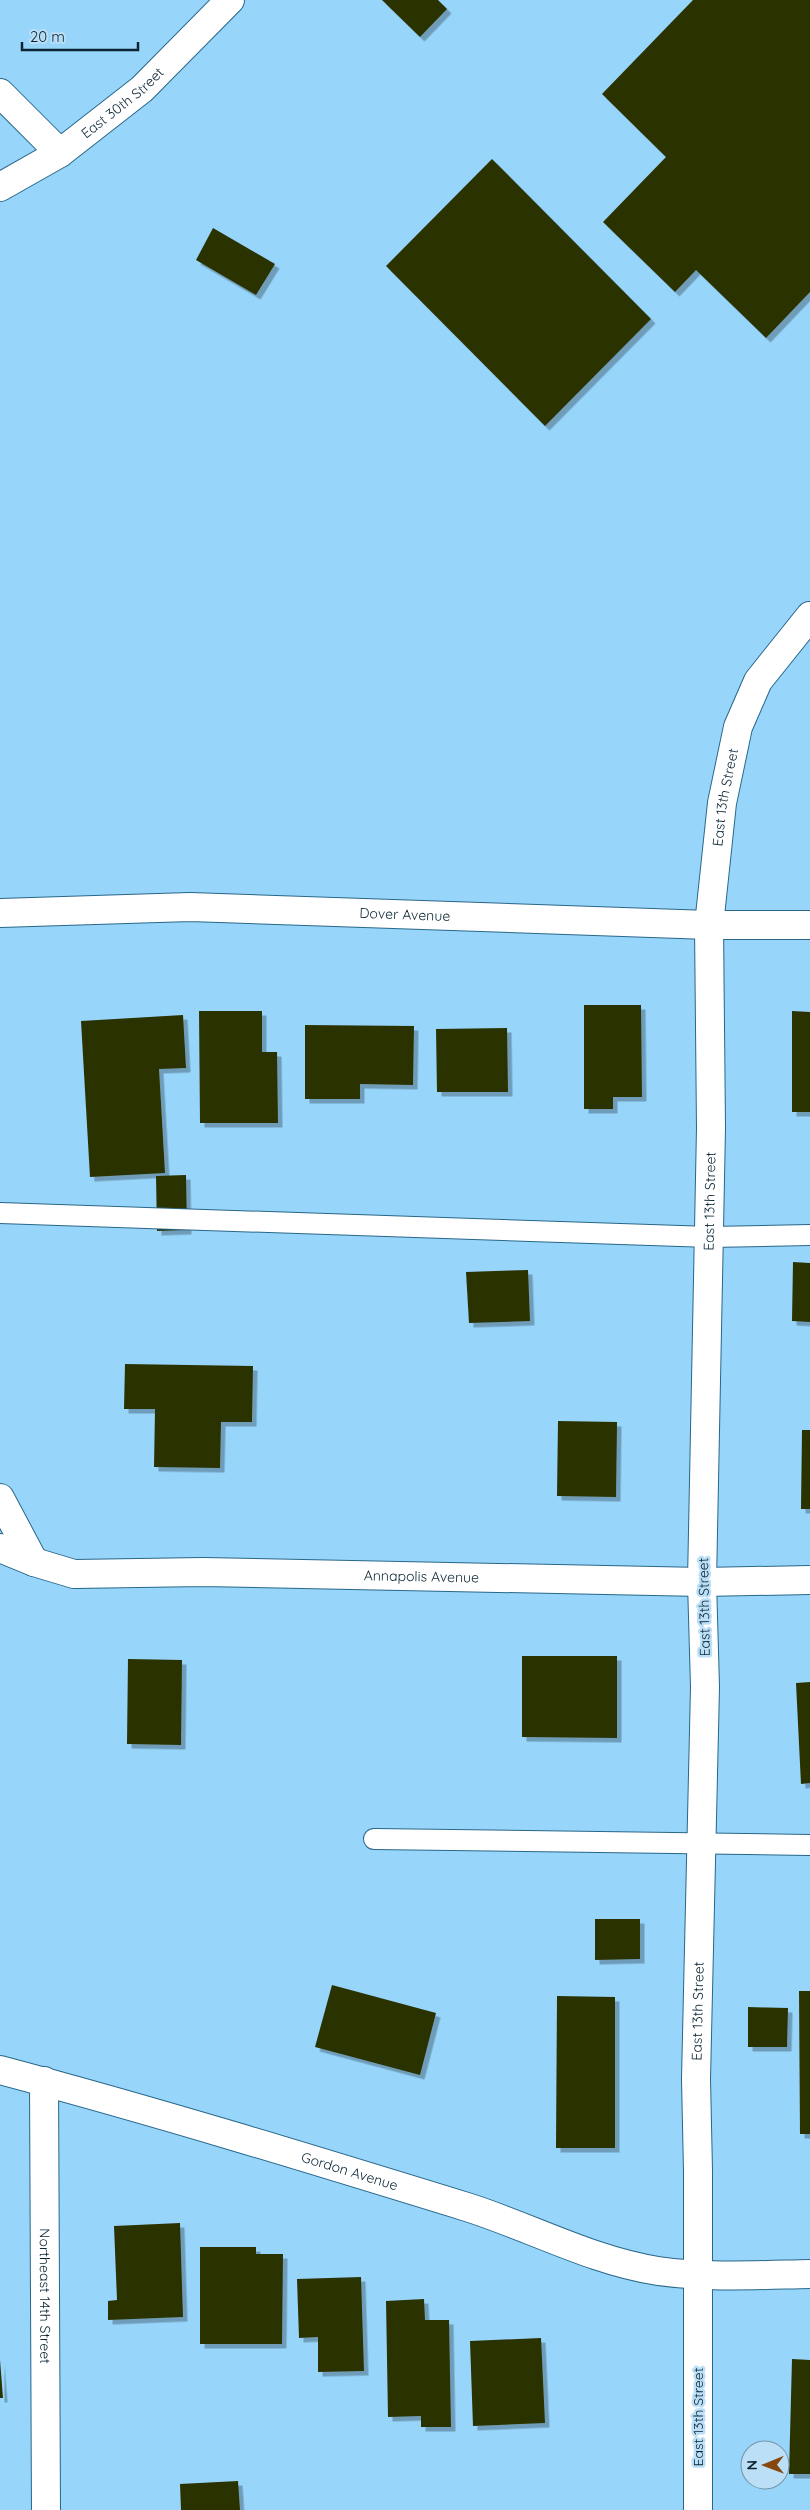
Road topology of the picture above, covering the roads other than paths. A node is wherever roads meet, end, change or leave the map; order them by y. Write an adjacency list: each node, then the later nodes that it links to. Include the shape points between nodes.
1 (230, 0): 3 (street, East 30th Street, via 142,89)
2 (0, 93): 3 (street)
3 (60, 153): 4 (street, East 30th Street)
4 (0, 187)
5 (810, 616): 7 (street, East 13th Street, via 758,681 738,727 722,803)
6 (0, 913): 7 (street, Dover Avenue, via 190,907)
7 (709, 925): 8 (street, Dover Avenue); 11 (street, East 13th Street)
8 (810, 925)
9 (0, 1212): 11 (lane)
10 (810, 1235): 11 (lane)
11 (710, 1237): 16 (street, East 13th Street)
12 (0, 1498): 14 (street)
13 (0, 1548): 14 (street, Annapolis Avenue)
14 (34, 1562): 16 (street, Annapolis Avenue, via 74,1574 203,1572)
15 (810, 1580): 16 (street, Annapolis Avenue)
16 (702, 1582): 18 (street, East 13th Street, via 705,1687)
17 (374, 1840): 18 (lane)
18 (702, 1843): 19 (lane); 23 (street, East 13th Street, via 696,2079)
19 (810, 1845)
20 (0, 2070): 21 (street, Gordon Avenue)
21 (44, 2081): 23 (street, Gordon Avenue, via 255,2141 482,2212 619,2262 657,2271); 24 (street, Northeast 14th Street)
22 (810, 2274): 23 (street, Gordon Avenue)
23 (698, 2275): 25 (street, East 13th Street)
24 (46, 2510)
25 (698, 2510)

